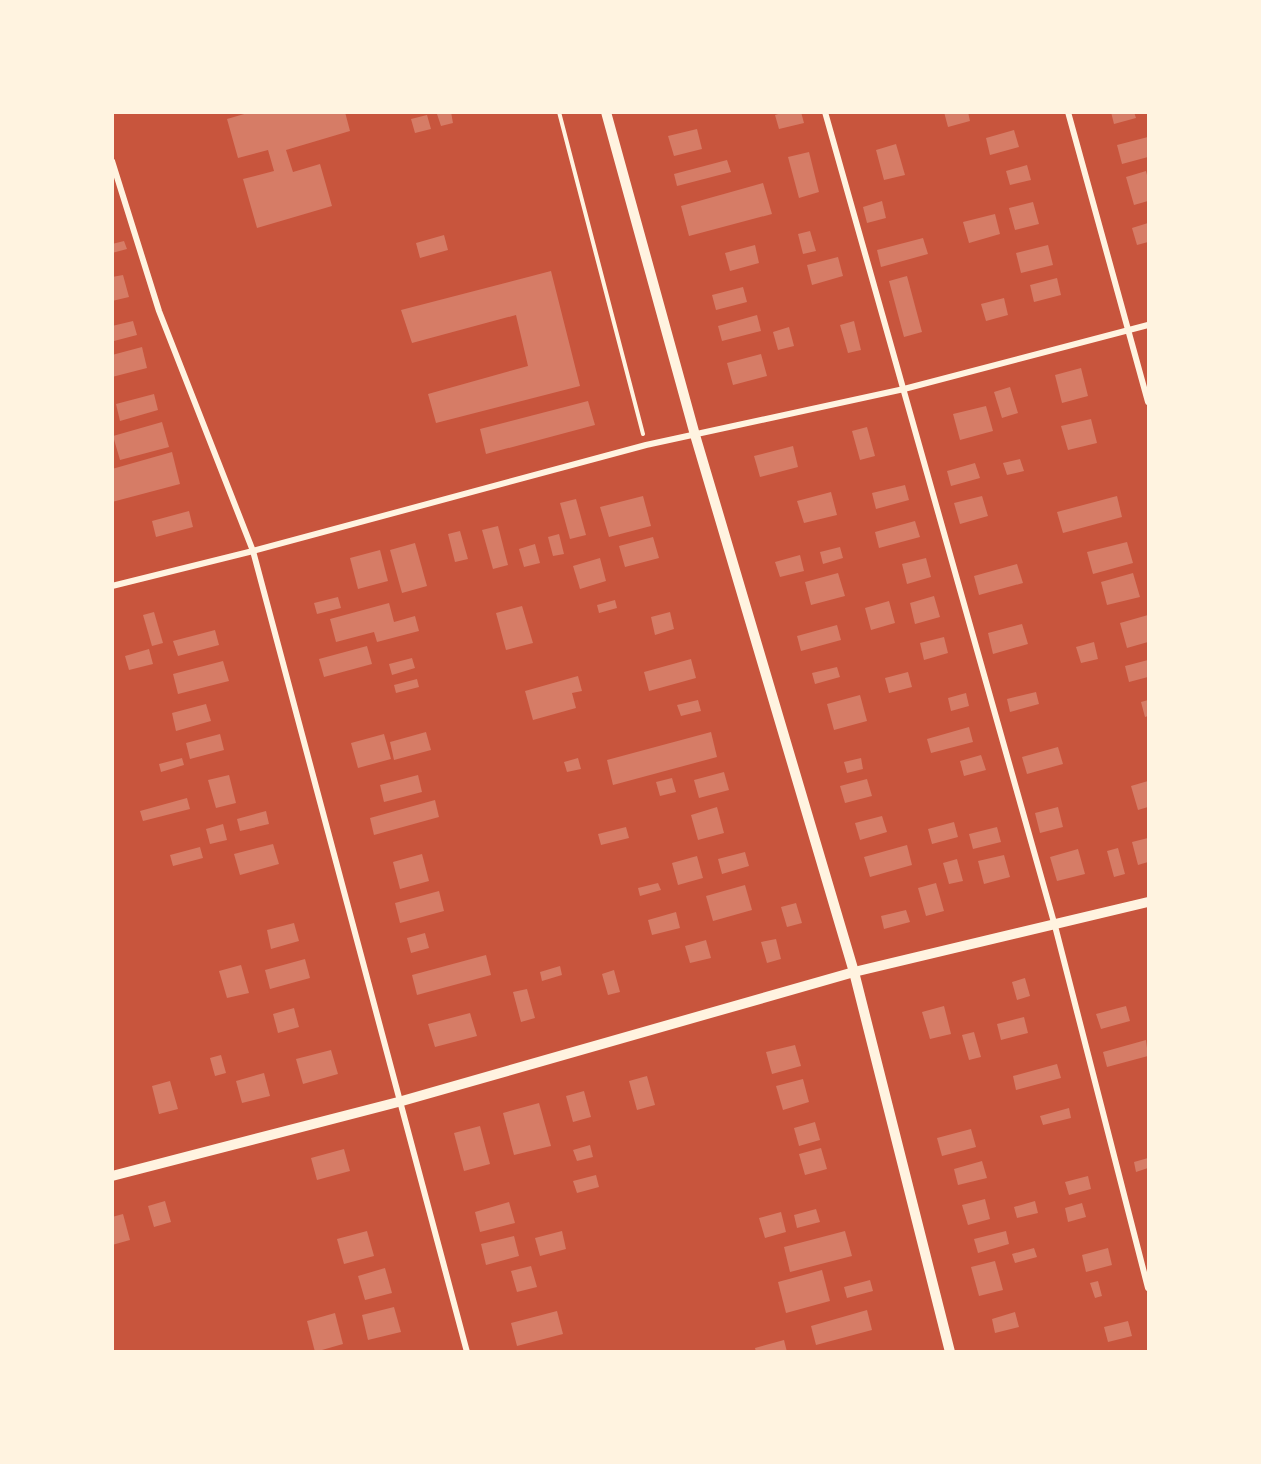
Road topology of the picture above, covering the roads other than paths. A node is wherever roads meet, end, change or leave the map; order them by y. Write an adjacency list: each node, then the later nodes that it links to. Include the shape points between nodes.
1 (606, 112): 9 (street)
2 (825, 112): 7 (street)
3 (1068, 112): 6 (street)
4 (112, 161): 10 (street, via 159,311)
5 (1149, 325): 6 (street)
6 (1130, 330): 7 (street); 8 (street)
7 (904, 389): 9 (street); 13 (street)
8 (1149, 402)
9 (695, 435): 10 (street); 14 (street)
10 (254, 551): 11 (street); 15 (street)
11 (112, 586)
12 (1149, 902): 13 (street)
13 (1055, 926): 14 (street); 17 (street)
14 (854, 972): 15 (street); 19 (street)
15 (402, 1101): 16 (street); 18 (street)
16 (112, 1176)
17 (1149, 1288)
18 (468, 1352)
19 (950, 1352)

